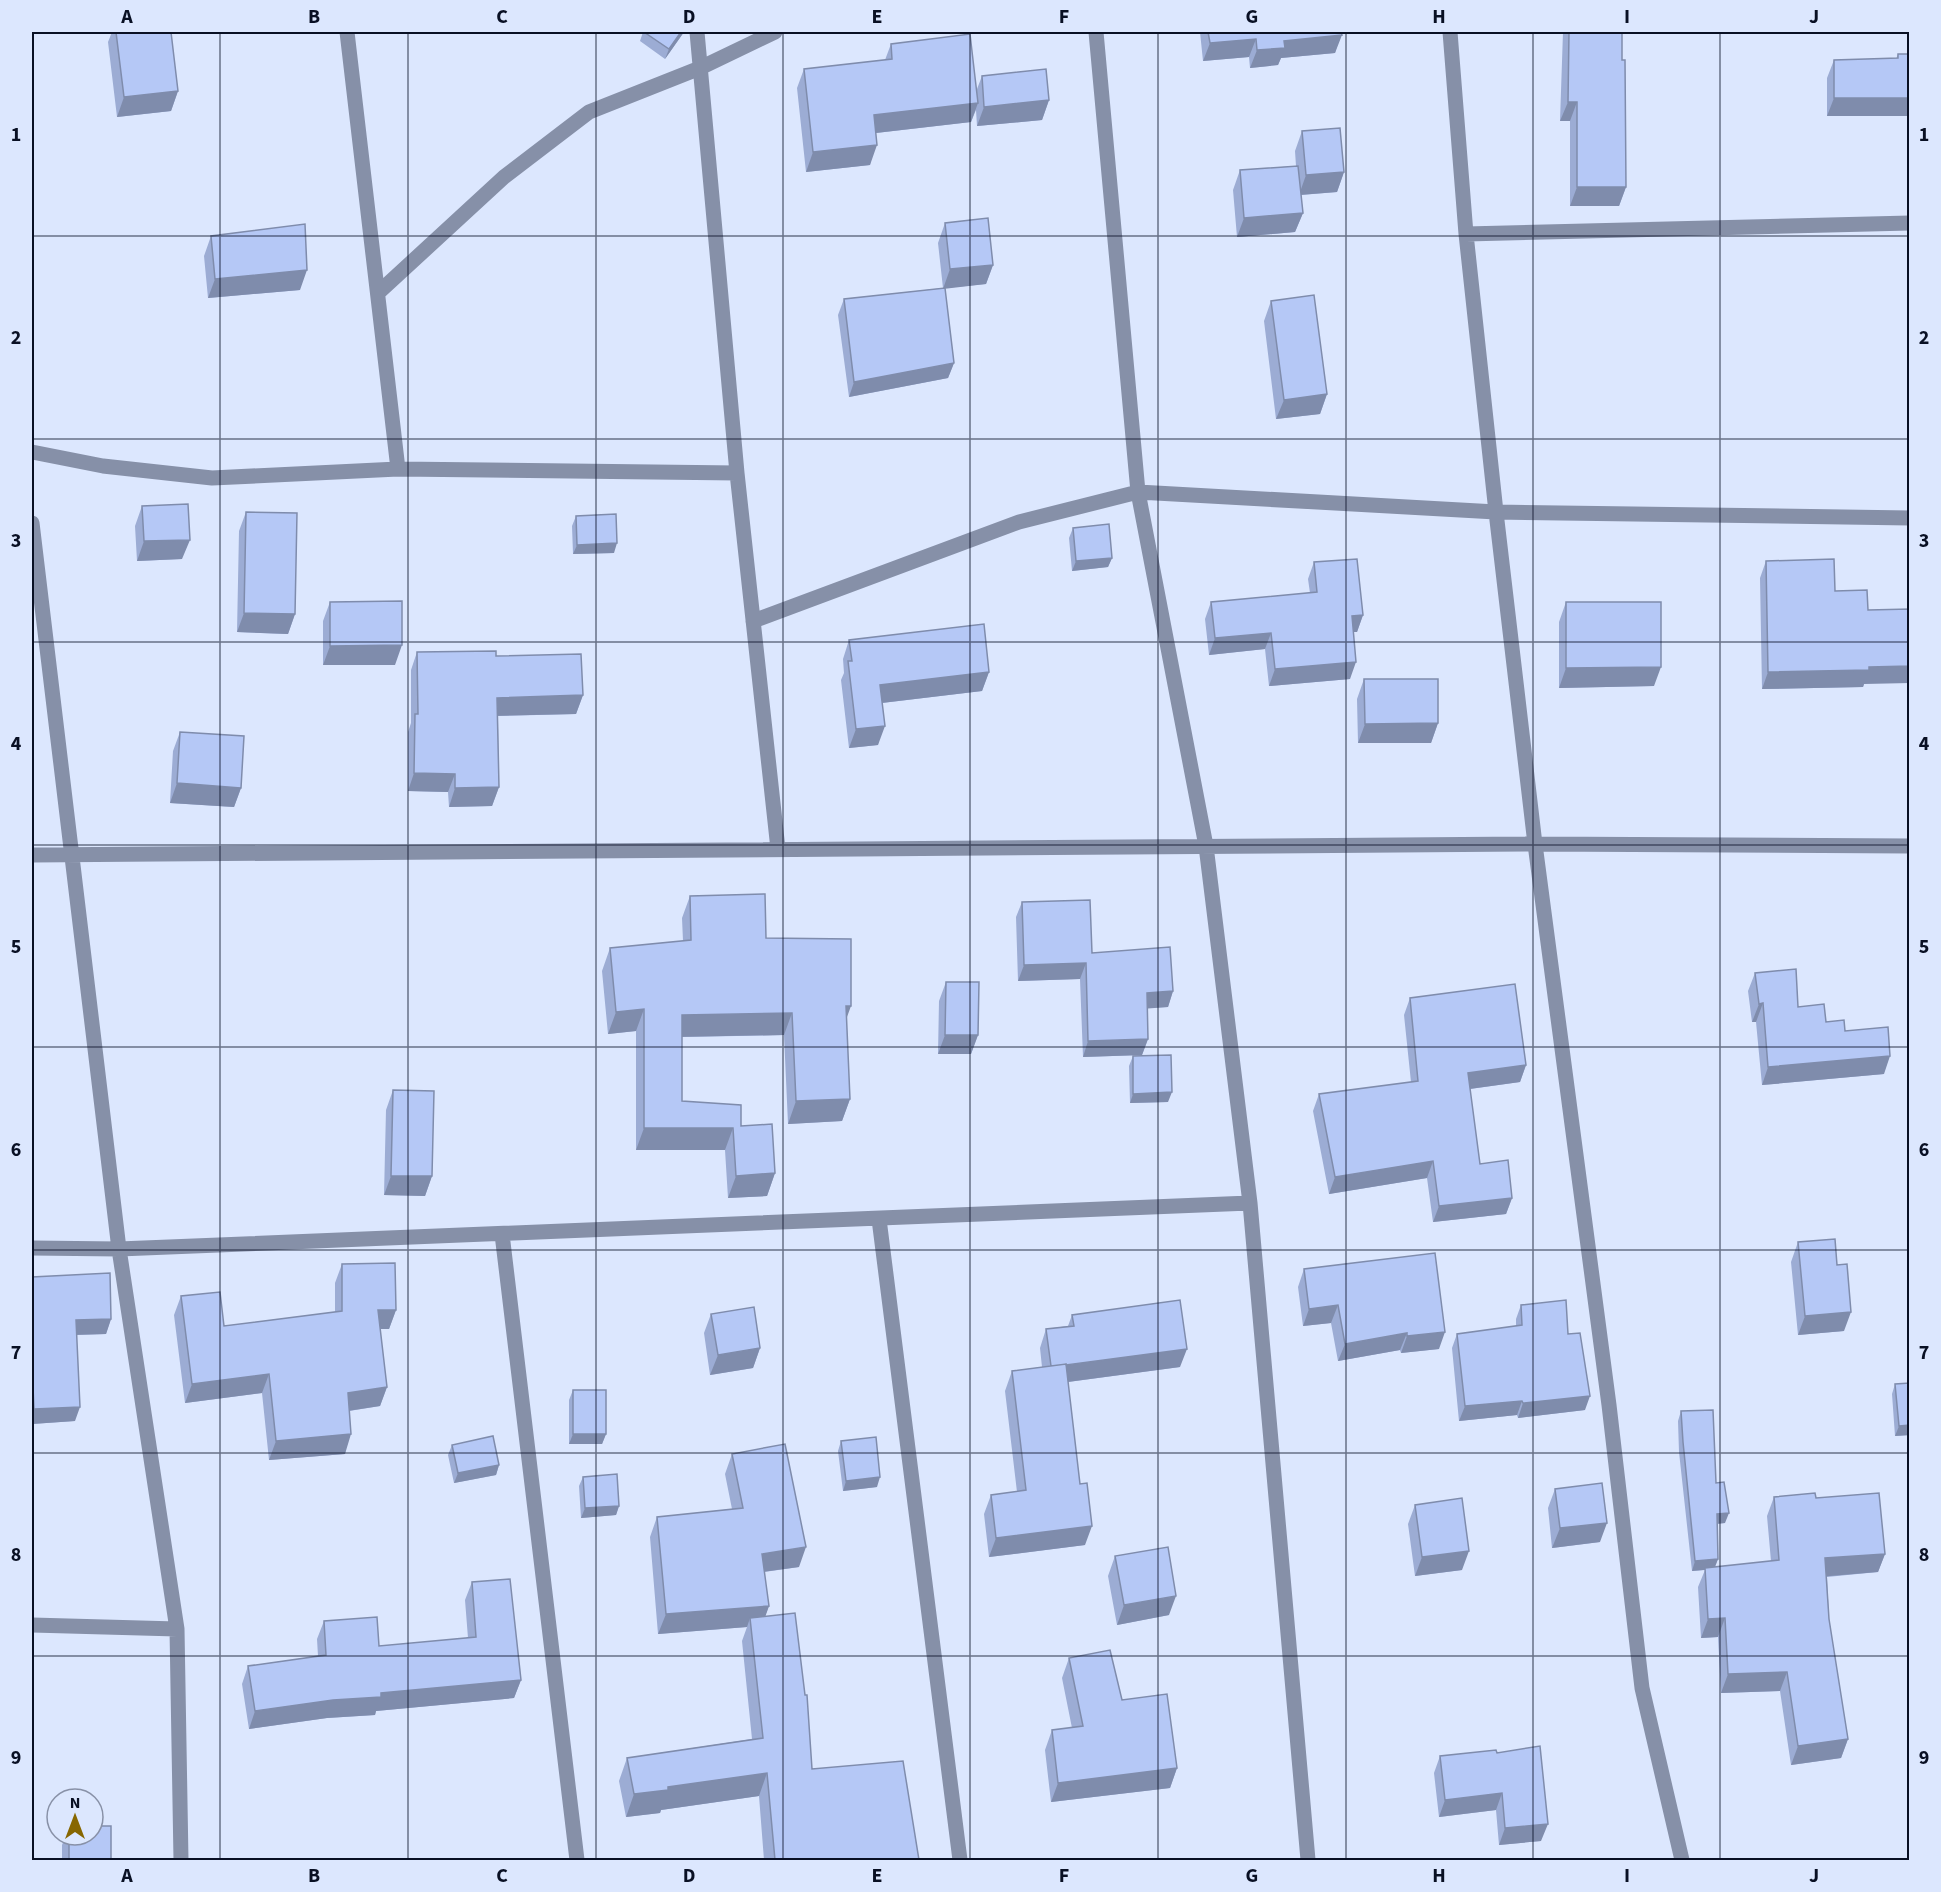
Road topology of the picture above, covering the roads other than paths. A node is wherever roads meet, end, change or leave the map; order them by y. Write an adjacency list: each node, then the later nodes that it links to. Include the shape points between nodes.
1 (347, 32): 9 (street)
2 (697, 32): 6 (street)
3 (776, 32): 6 (street)
4 (1096, 32): 13 (street)
5 (1450, 32): 8 (street)
6 (700, 68): 9 (street, via 589,112 504,177); 12 (street)
7 (1910, 223): 8 (street)
8 (1466, 234): 14 (street)
9 (378, 293): 11 (street)
10 (32, 452): 11 (street, via 103,466 212,477)
11 (398, 469): 12 (street)
12 (737, 473): 17 (street)
13 (1138, 492): 14 (street); 17 (street, via 1020,522); 19 (street)
14 (1496, 512): 15 (street); 18 (street)
15 (1910, 518)
16 (32, 523): 22 (street)
17 (753, 621): 21 (street)
18 (1535, 844): 19 (street); 20 (street); 35 (street, via 1642,1688)
19 (1206, 846): 21 (street); 24 (street)
20 (1910, 846)
21 (778, 849): 22 (street)
22 (72, 854): 23 (street); 28 (street)
23 (32, 855)
24 (1250, 1203): 25 (street); 34 (street)
25 (879, 1219): 26 (street); 33 (street)
26 (502, 1234): 28 (street); 32 (street)
27 (32, 1248): 28 (street)
28 (119, 1249): 30 (street)
29 (32, 1625): 30 (street)
30 (177, 1629): 31 (street)
31 (181, 1860)
32 (577, 1860)
33 (960, 1860)
34 (1308, 1860)
35 (1682, 1860)

